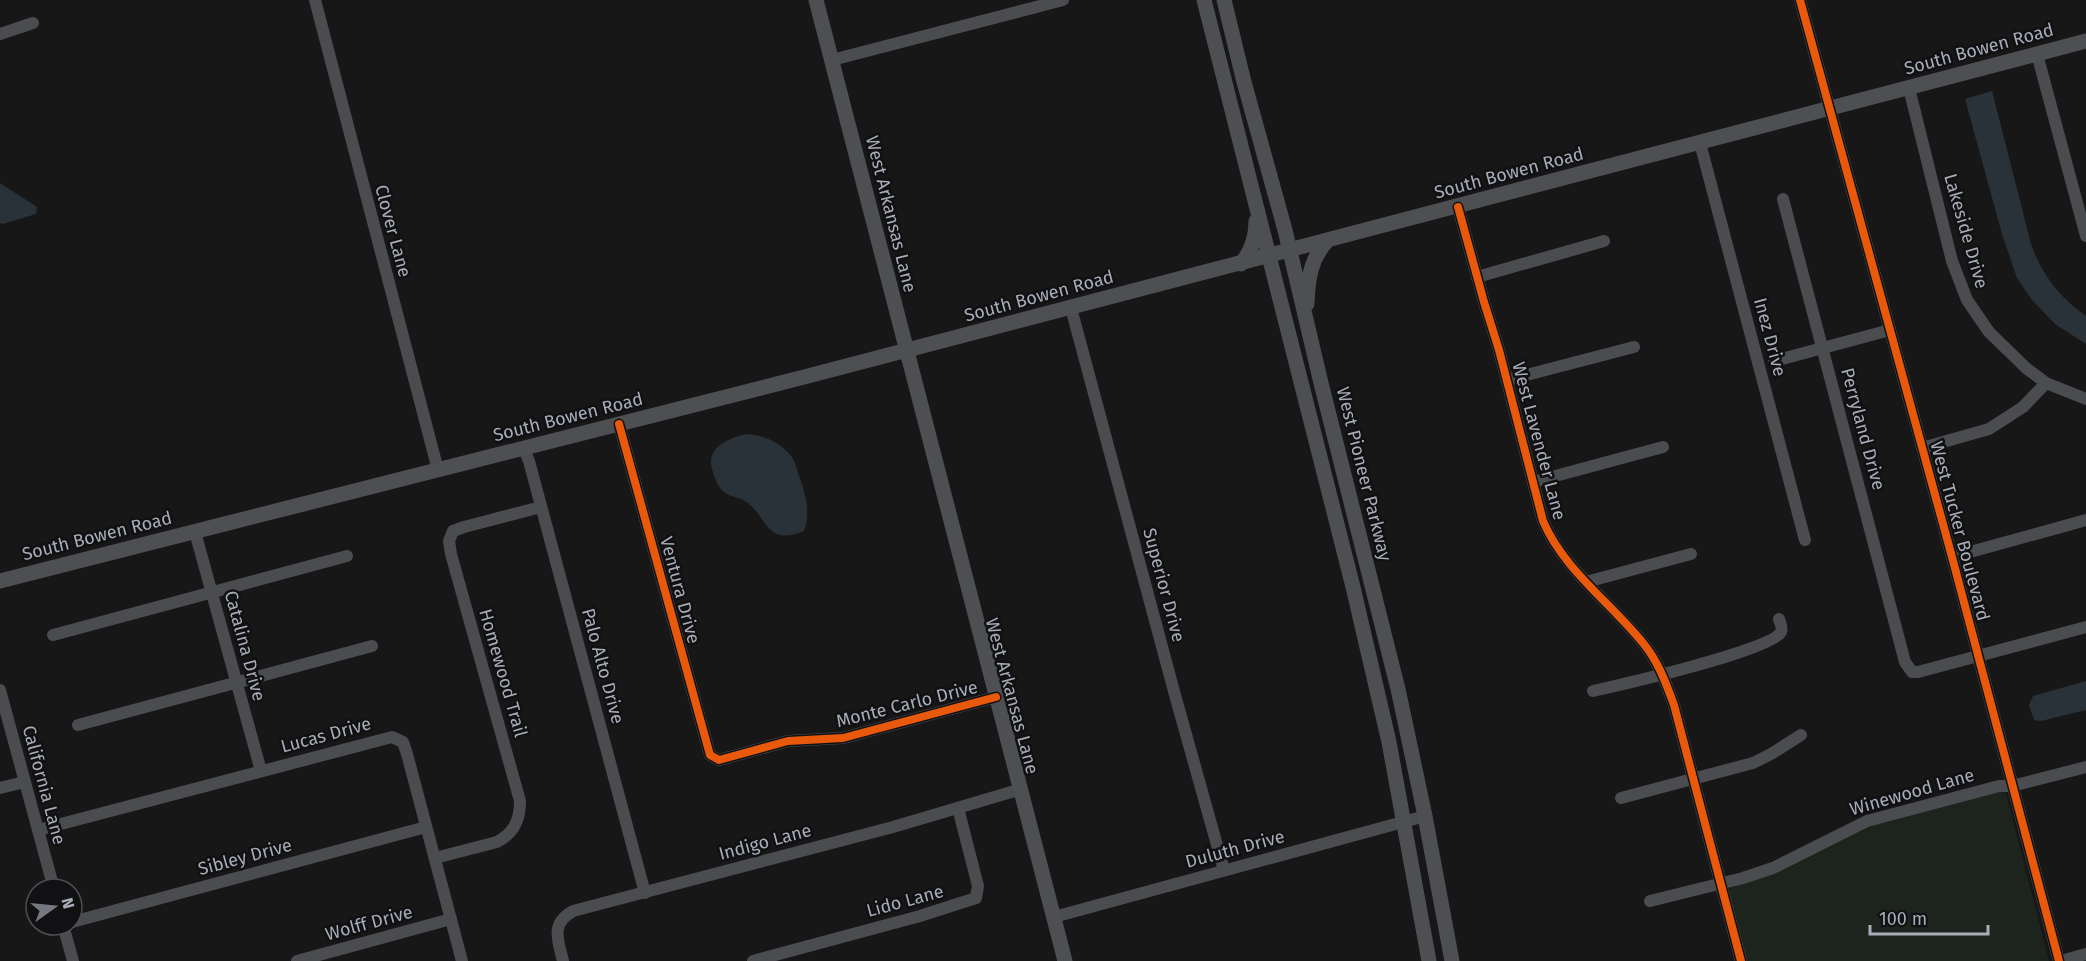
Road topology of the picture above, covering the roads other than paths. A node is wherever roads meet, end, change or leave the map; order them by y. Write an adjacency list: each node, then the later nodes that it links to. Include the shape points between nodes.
1 (315, 0): 39 (street, Clover Lane)
2 (816, 0): 11 (main road, West Arkansas Lane)
3 (1063, 0): 11 (street)
4 (1204, 0): 17 (main road)
5 (1224, 0): 21 (main road, West Pioneer Parkway)
6 (1800, 0): 13 (street, West Tucker Boulevard)
7 (33, 23): 8 (street)
8 (0, 34)
9 (2086, 41): 10 (main road, South Bowen Road)
10 (2037, 54): 12 (main road, South Bowen Road); 18 (street)
11 (832, 60): 30 (main road, West Arkansas Lane)
12 (1909, 88): 13 (main road, South Bowen Road); 33 (street, Lakeside Drive, via 1952,261 1967,300 1989,332)
13 (1831, 109): 14 (main road, South Bowen Road); 27 (street, West Tucker Boulevard)
14 (1700, 143): 16 (main road, South Bowen Road); 46 (street, Inez Drive)
15 (1784, 199): 29 (street, Perryland Drive)
16 (1458, 207): 19 (main road, South Bowen Road); 24 (street, West Lavender Lane)
17 (1256, 209): 22 (main road); 23 (main road, via 1256,232)
18 (2086, 236)
19 (1327, 241): 21 (main road, South Bowen Road); 26 (main road, via 1310,269)
20 (1604, 241): 24 (street)
21 (1290, 251): 22 (main road, South Bowen Road); 26 (main road, West Pioneer Parkway)
22 (1268, 257): 23 (main road, South Bowen Road); 42 (main road)
23 (1240, 264): 25 (main road, South Bowen Road)
24 (1477, 278): 32 (street, West Lavender Lane)
25 (1071, 308): 30 (main road, South Bowen Road); 80 (street, Superior Drive)
26 (1306, 322): 41 (main road, West Pioneer Parkway)
27 (1890, 330): 29 (street); 37 (street, West Tucker Boulevard)
28 (1634, 347): 32 (street)
29 (1823, 347): 31 (street); 57 (street, Perryland Drive, via 1908,668 1918,672)
30 (906, 350): 35 (main road, South Bowen Road); 62 (main road, West Arkansas Lane)
31 (1774, 361)
32 (1507, 380): 40 (street, West Lavender Lane)
33 (2046, 383): 34 (street, Lakeside Drive); 37 (street, via 2023,407 1989,429)
34 (2086, 399)
35 (620, 424): 38 (main road, South Bowen Road); 65 (street, Ventura Drive, via 710,755)
36 (1664, 447): 40 (street)
37 (1922, 448): 49 (street, West Tucker Boulevard)
38 (524, 449): 39 (main road, South Bowen Road); 43 (street, Palo Alto Drive)
39 (438, 470): 45 (main road, South Bowen Road)
40 (1533, 482): 51 (street, West Lavender Lane, via 1549,535)
41 (1348, 486): 42 (main road); 75 (main road, West Pioneer Parkway)
42 (1327, 487): 76 (main road, via 1386,732)
43 (541, 507): 79 (street, Homewood Trail, via 453,531 449,541 520,801 520,813 516,826 505,838); 83 (street, Palo Alto Drive)
44 (2086, 520): 49 (street)
45 (195, 532): 50 (main road, South Bowen Road); 52 (street, Catalina Drive)
46 (1805, 540)
47 (1691, 554): 51 (street)
48 (347, 556): 52 (street)
49 (1952, 557): 57 (street, West Tucker Boulevard)
50 (0, 581)
51 (1586, 582): 58 (street, West Lavender Lane, via 1643,642)
52 (211, 592): 55 (street); 59 (street, Catalina Drive)
53 (1779, 619): 58 (street, via 1781,633 1769,641 1734,655)
54 (2086, 627): 57 (street)
55 (53, 635)
56 (372, 646): 59 (street)
57 (1978, 656): 70 (street, West Tucker Boulevard)
58 (1662, 674): 61 (street); 68 (street, West Lavender Lane)
59 (236, 682): 63 (street); 67 (street, Catalina Drive)
60 (0, 690): 69 (street, California Lane)
61 (1593, 691)
62 (996, 697): 65 (street, Monte Carlo Drive, via 843,738 788,741); 72 (main road, West Arkansas Lane)
63 (78, 725)
64 (1801, 735): 68 (street, via 1753,763)
65 (719, 760)
66 (2086, 767): 70 (street, Winewood Lane)
67 (261, 771): 77 (street, Lucas Drive, via 380,739 398,739 407,754); 78 (street, Lucas Drive)
68 (1692, 778): 73 (street); 82 (street, West Lavender Lane)
69 (25, 782): 71 (street); 78 (street, California Lane)
70 (2012, 786): 82 (street, Winewood Lane, via 1999,786 1867,821 1773,868); 99 (street, West Tucker Boulevard)
71 (0, 788)
72 (1020, 789): 74 (street, Indigo Lane); 85 (main road, West Arkansas Lane)
73 (1621, 798)
74 (958, 808): 83 (street, Indigo Lane); 94 (street, Lido Lane, via 978,886 976,898)
75 (1425, 816): 76 (street, Duluth Drive); 97 (main road, West Pioneer Parkway)
76 (1403, 822): 80 (street, Duluth Drive); 96 (main road)
77 (426, 827): 79 (street, Lucas Drive); 86 (street, Sibley Drive)
78 (38, 830): 81 (street, California Lane)
79 (435, 858): 87 (street, Lucas Drive)
80 (1224, 870): 85 (street, Duluth Drive)
81 (51, 877)
82 (1721, 884): 84 (street, Winewood Lane); 98 (street, West Lavender Lane)
83 (645, 893): 93 (street, Indigo Lane, via 565,916 556,932)
84 (1650, 901)
85 (1054, 917): 95 (main road, West Arkansas Lane)
86 (84, 919)
87 (451, 919): 91 (street, Wolff Drive); 92 (street, Lucas Drive)
88 (66, 937): 90 (street)
89 (2086, 954): 99 (street)
90 (73, 961)
91 (297, 961)
92 (462, 961)
93 (563, 961)
94 (753, 961)
95 (1065, 961)
96 (1429, 961)
97 (1452, 961)
98 (1741, 961)
99 (2060, 961)

